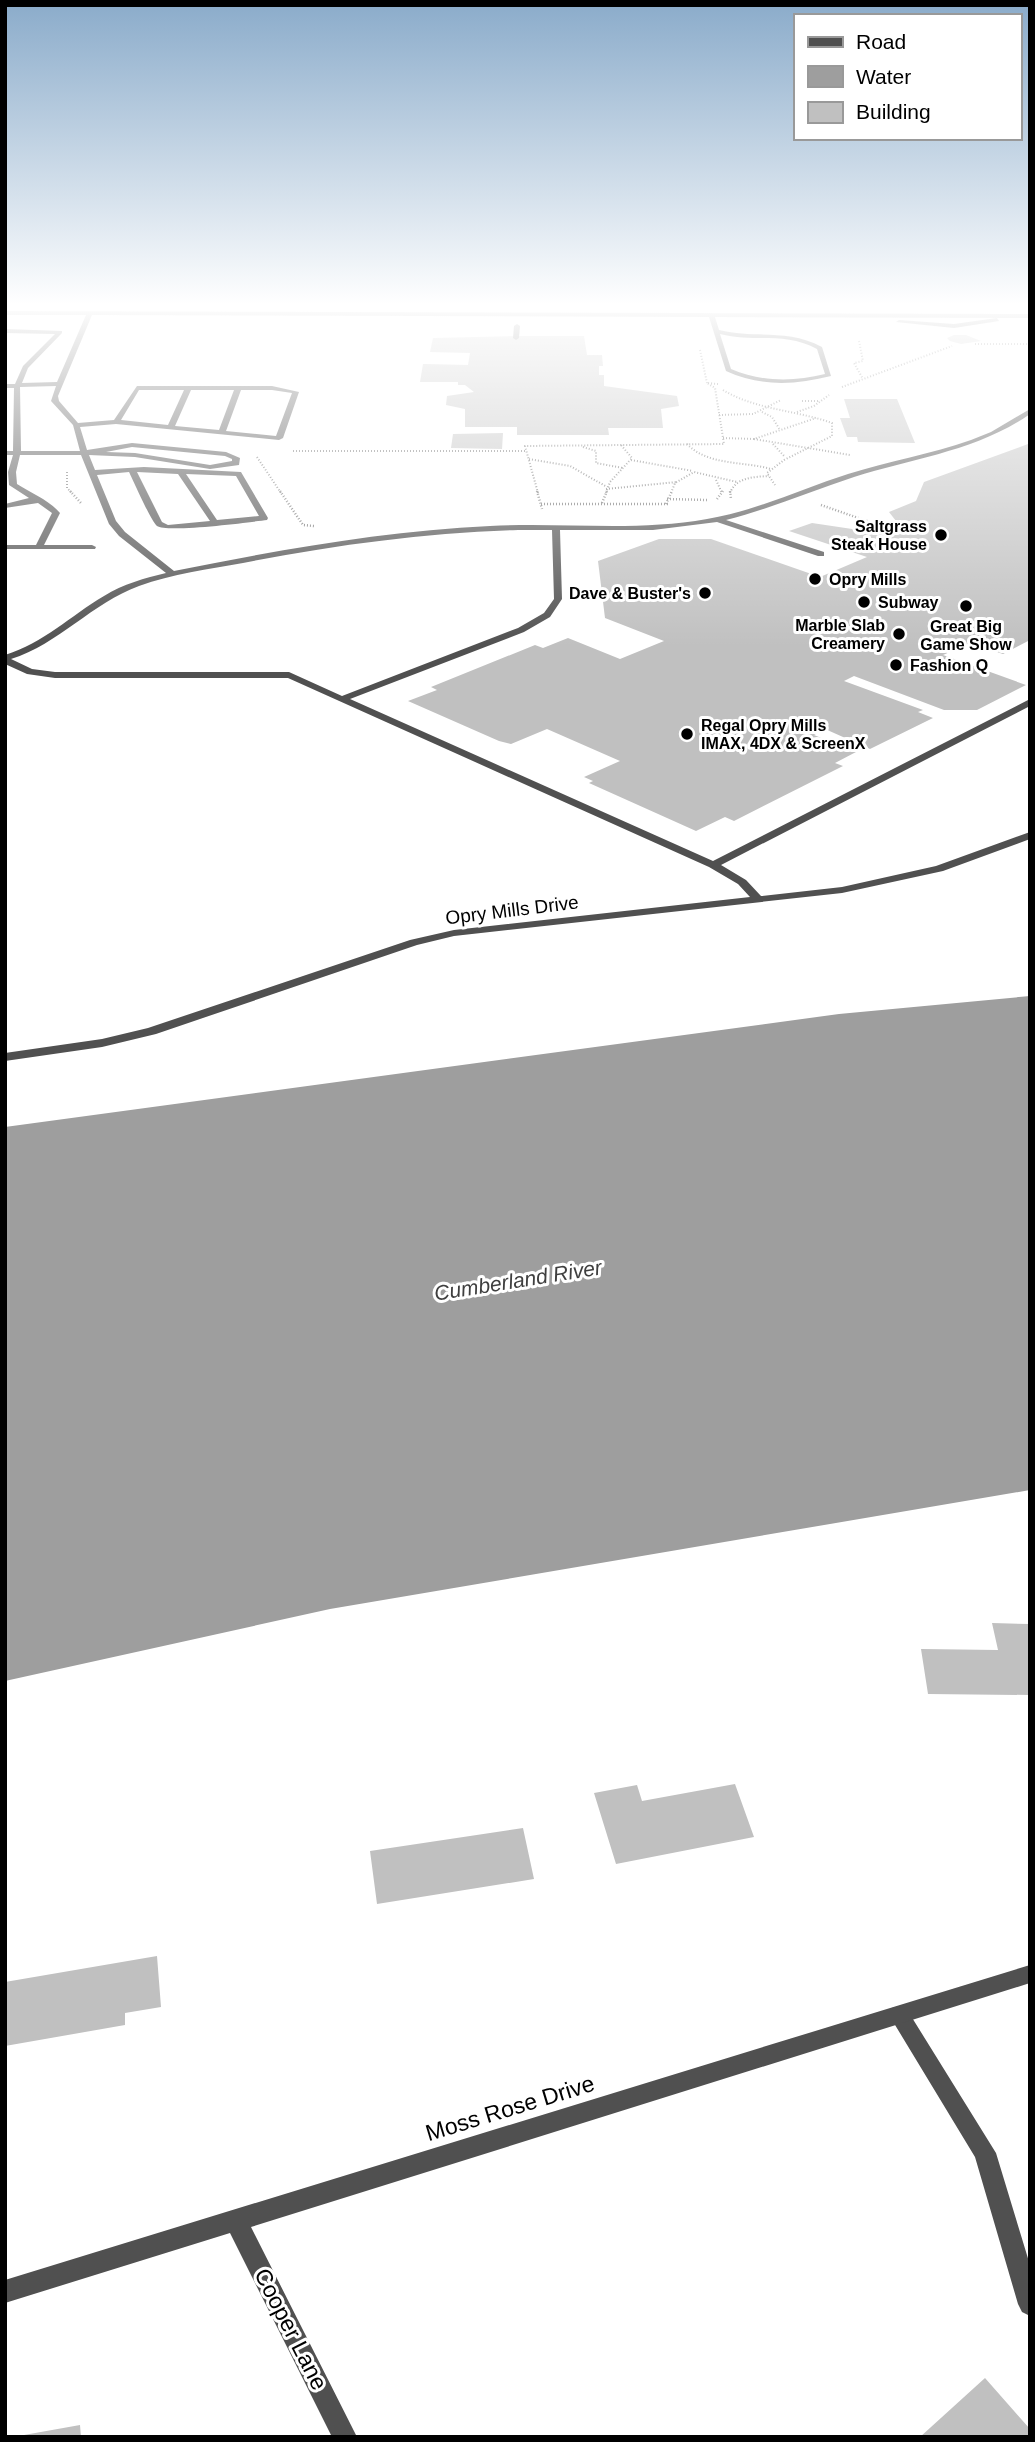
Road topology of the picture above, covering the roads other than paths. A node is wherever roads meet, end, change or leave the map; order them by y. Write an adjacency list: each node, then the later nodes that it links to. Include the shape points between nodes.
1 (17, 419): 13 (street)
2 (71, 419): 9 (street)
3 (118, 419): 8 (street)
4 (174, 419): 10 (street)
5 (226, 419): 11 (street)
6 (286, 419): 11 (street, via 279,439)
7 (1012, 419): 20 (street, via 981,439)
8 (116, 422): 9 (street); 10 (street)
9 (76, 425): 14 (street)
10 (170, 428): 11 (street)
11 (221, 433)
12 (5, 453): 13 (street)
13 (17, 453): 14 (street); 18 (street, via 13,485)
14 (84, 453): 14 (street, via 135,455 210,467 236,463 236,458 132,445); 16 (street)
15 (132, 470): 16 (street); 17 (street); 21 (street, via 159,524 178,528)
16 (91, 472): 27 (street, via 112,523)
17 (181, 473): 21 (street); 21 (street, via 238,474 264,518)
18 (35, 499): 19 (street); 24 (street, via 51,505 56,513)
19 (5, 506)
20 (716, 520): 22 (street, via 674,527); 26 (street)
21 (216, 524)
22 (556, 526): 27 (street, via 370,536); 29 (street, via 558,598 547,615 521,630)
23 (5, 547): 24 (street)
24 (39, 547): 25 (street)
25 (92, 547)
26 (821, 554)
27 (173, 574): 28 (street, via 119,590 52,639)
28 (5, 659): 29 (street, via 30,671 55,675 289,675)
29 (342, 699): 32 (street)
30 (1030, 702): 32 (street)
31 (1030, 835): 33 (street, Opry Mills Drive, via 920,873 842,890)
32 (713, 865): 33 (street, via 742,882)
33 (759, 900): 34 (street, Opry Mills Drive, via 454,933 414,942 152,1031)
34 (5, 1056)
35 (1030, 1974): 36 (street, Moss Rose Drive)
36 (899, 2015): 37 (street, Moss Rose Drive); 39 (street, via 985,2152)
37 (236, 2221): 38 (street, Moss Rose Drive); 40 (street, Cooper Lane)
38 (5, 2292)
39 (1030, 2304)
40 (345, 2437)

